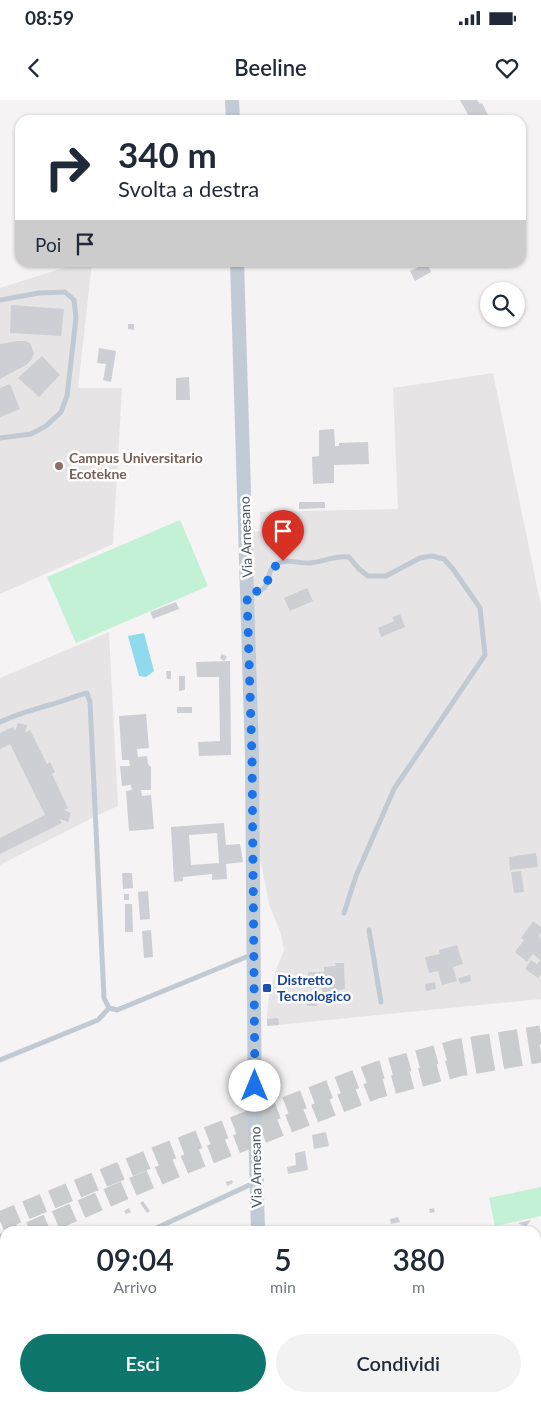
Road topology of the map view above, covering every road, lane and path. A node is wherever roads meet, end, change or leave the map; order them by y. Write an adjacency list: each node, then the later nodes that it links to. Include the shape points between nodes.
1 (232, 100): 2 (main road)
2 (233, 115)
3 (237, 267): 6 (main road, Via Arnesano)
4 (0, 300): 5 (lane, via 65,292 74,300 76,318 67,396 61,412 31,434)
5 (0, 438)
6 (247, 594): 8 (lane, via 264,588 274,566 283,561 311,563 338,555 349,556 368,576 386,576 420,558 432,556 444,559 480,608 485,655 394,789 356,876); 10 (main road, Via Arnesano)
7 (0, 722): 12 (lane, via 20,712 87,693 104,998)
8 (344, 913)
9 (369, 930): 11 (lane)
10 (254, 954): 12 (lane, via 117,1010); 14 (main road, Via Arnesano)
11 (381, 1002)
12 (109, 1008): 13 (lane, via 98,1020)
13 (0, 1060)
14 (256, 1182): 15 (lane); 16 (main road, Via Arnesano)
15 (161, 1226)
16 (258, 1226)

